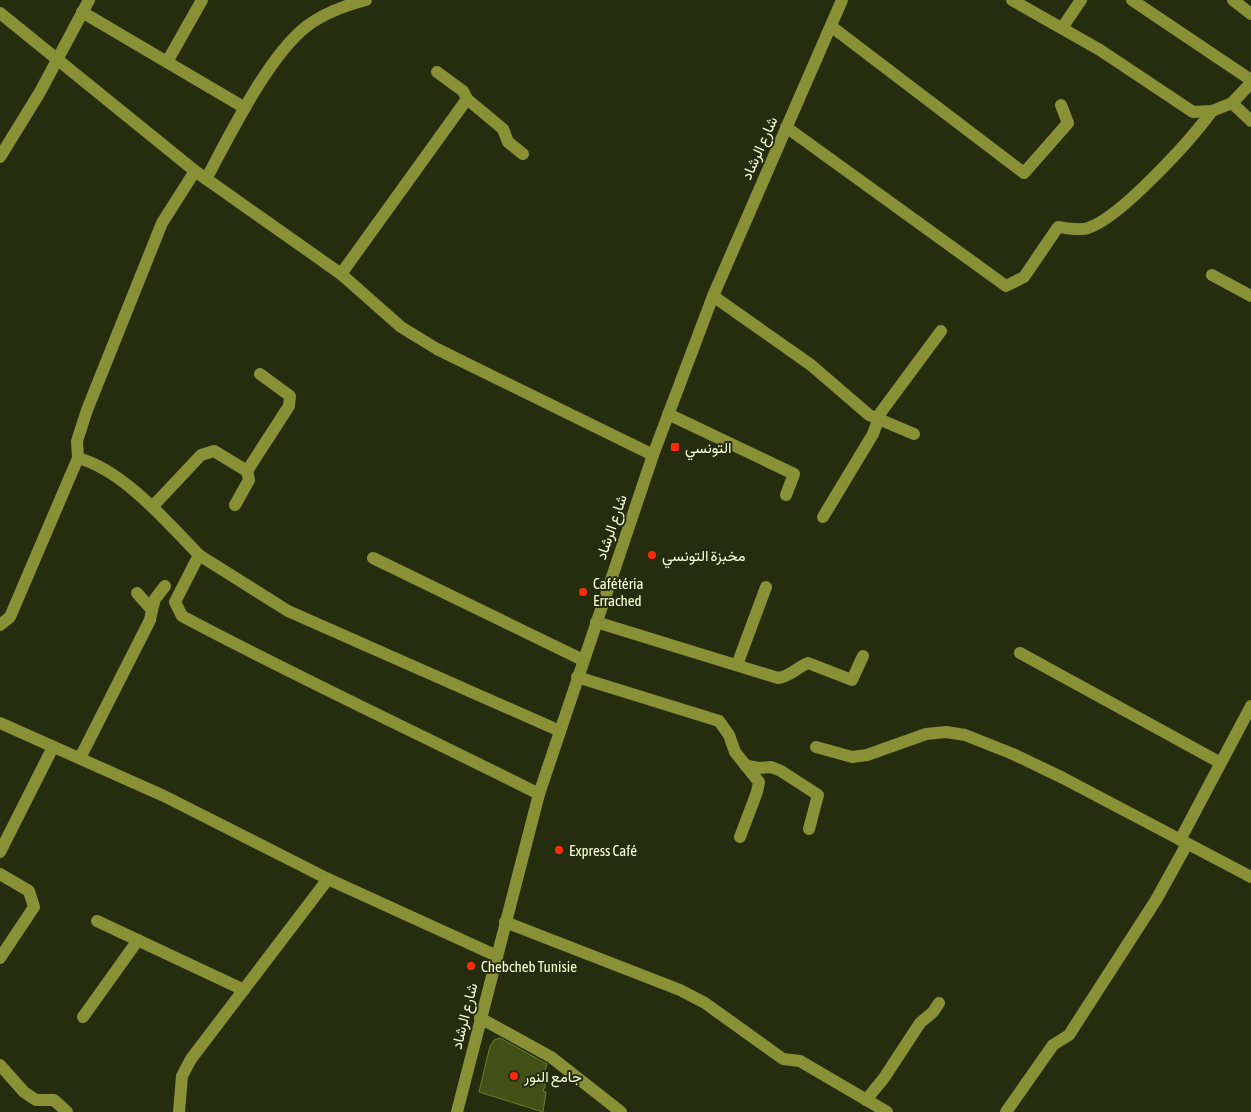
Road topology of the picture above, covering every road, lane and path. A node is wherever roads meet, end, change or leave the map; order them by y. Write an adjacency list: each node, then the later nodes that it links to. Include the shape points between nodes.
1 (89, 0): 9 (street)
2 (202, 0): 15 (street)
3 (366, 0): 21 (street, via 307,26 282,52)
4 (842, 0): 12 (street, شارع الرشاد)
5 (1012, 0): 13 (street)
6 (1081, 0): 13 (street)
7 (1132, 0): 17 (street)
8 (1233, 0): 11 (street)
9 (82, 12): 14 (street); 15 (street)
10 (0, 13): 14 (street)
11 (1251, 14)
12 (832, 26): 20 (street, via 1024,174 1068,123); 24 (street, شارع الرشاد)
13 (1062, 28): 22 (street, via 1193,112)
14 (56, 58): 26 (street, via 40,92); 27 (street)
15 (167, 62): 21 (street)
16 (437, 72): 18 (street, via 463,91)
17 (1251, 81): 19 (street)
18 (467, 99): 25 (street, via 503,129 508,142); 29 (street)
19 (1232, 103): 22 (street); 23 (street)
20 (1061, 105)
21 (245, 108): 28 (street)
22 (1212, 111): 24 (street, via 1199,129 1126,204 1087,229 1058,227 1024,277 1006,286)
23 (1251, 121)
24 (786, 127): 31 (street, شارع الرشاد)
25 (523, 154)
26 (0, 157)
27 (195, 171): 28 (street); 39 (street, via 162,223 142,270 87,410 77,441)
28 (206, 178): 29 (street)
29 (341, 274): 38 (street, via 401,326 437,349)
30 (1212, 275): 32 (street)
31 (713, 296): 35 (street, شارع الرشاد); 36 (street, via 811,365)
32 (1251, 296)
33 (941, 331): 36 (street)
34 (260, 374): 40 (street, via 290,396 289,406)
35 (668, 414): 38 (street, شارع الرشاد); 41 (street, via 794,474)
36 (877, 420): 37 (street); 44 (street, via 873,434)
37 (914, 434)
38 (653, 455): 51 (street, شارع الرشاد)
39 (78, 458): 42 (street, via 96,463); 52 (street, via 10,617)
40 (247, 471): 42 (street, via 214,451 201,455); 43 (street, via 249,480)
41 (786, 495)
42 (153, 506): 45 (street)
43 (235, 506)
44 (823, 517)
45 (199, 555): 60 (street, via 288,611); 66 (street, via 175,602 182,616 338,697)
46 (373, 558): 55 (street)
47 (165, 586): 50 (street, via 155,599)
48 (766, 587): 56 (street)
49 (137, 593): 50 (street)
50 (152, 610): 63 (street, via 150,620)
51 (596, 622): 55 (street, شارع الرشاد); 56 (street)
52 (0, 625)
53 (1020, 653): 64 (street)
54 (864, 656): 56 (street, via 852,680 808,663 790,676 778,678)
55 (583, 660): 57 (street, شارع الرشاد)
56 (737, 665)
57 (577, 677): 60 (street, شارع الرشاد); 65 (street, via 719,721)
58 (1251, 706): 64 (street)
59 (0, 723): 61 (street)
60 (560, 731): 66 (street, شارع الرشاد)
61 (53, 747): 63 (street); 70 (street)
62 (816, 747): 69 (street, via 852,757 867,755 926,734 946,732 965,735 1062,778)
63 (80, 758): 73 (street, via 164,796)
64 (1220, 762): 69 (street)
65 (742, 764): 67 (street, via 782,771 818,794); 68 (street, via 759,782)
66 (539, 794): 75 (street, شارع الرشاد)
67 (808, 829)
68 (740, 837)
69 (1183, 842): 72 (street); 90 (street, via 1156,900 1069,1035 1053,1045)
70 (0, 852)
71 (0, 874): 78 (street, via 29,891 34,907)
72 (1251, 877)
73 (328, 879): 77 (street); 79 (street)
74 (97, 921): 76 (street)
75 (505, 922): 77 (street, شارع الرشاد); 84 (street, via 680,990 704,1003 783,1059 800,1061)
76 (138, 940): 79 (street); 81 (street)
77 (497, 956): 82 (street, شارع الرشاد)
78 (0, 958)
79 (244, 990): 86 (street, via 191,1059 182,1076)
80 (940, 1004): 84 (street, via 920,1023)
81 (83, 1017)
82 (480, 1018): 87 (street, شارع الرشاد); 88 (street, via 551,1057)
83 (0, 1065): 85 (street, via 24,1092 36,1100 54,1100)
84 (866, 1100): 89 (street)
85 (67, 1112)
86 (179, 1112)
87 (457, 1112)
88 (621, 1112)
89 (887, 1112)
90 (1006, 1112)

